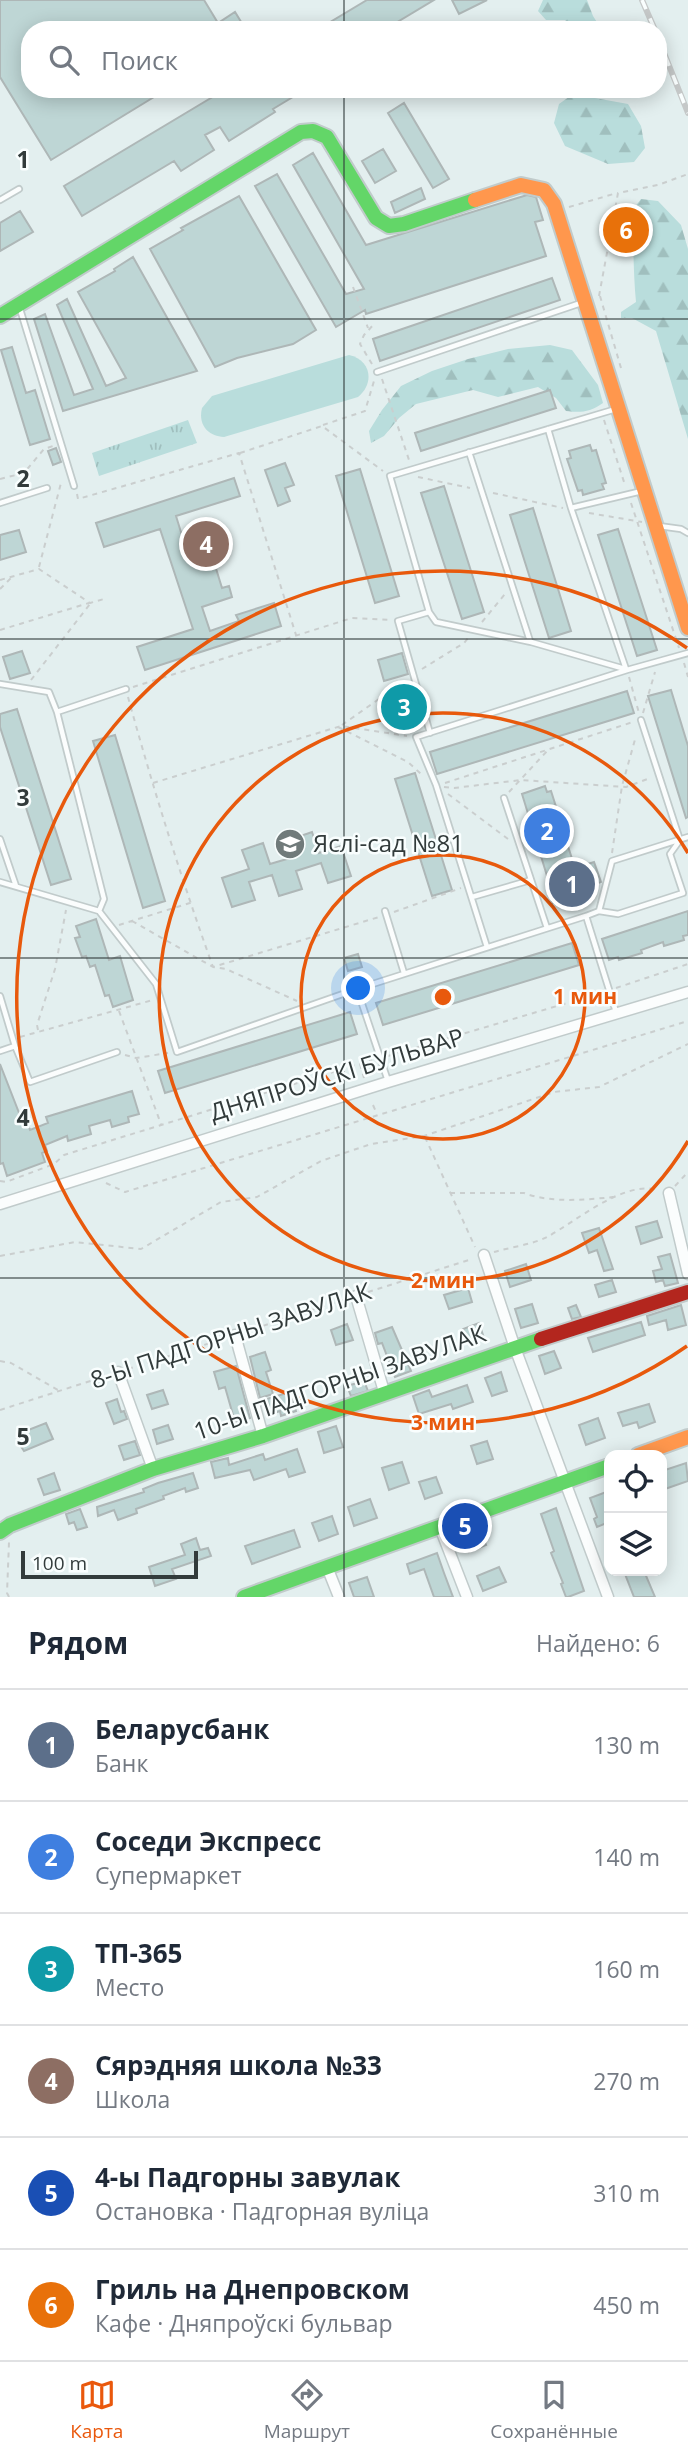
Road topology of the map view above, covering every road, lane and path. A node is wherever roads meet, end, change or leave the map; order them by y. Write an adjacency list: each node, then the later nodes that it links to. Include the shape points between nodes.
1 (688, 174): 3 (path)
2 (19, 189): 4 (lane)
3 (618, 193): 5 (path); 7 (path, via 600,296)
4 (0, 200)
5 (557, 211): 7 (street); 8 (street, via 551,195 541,187 521,185 389,226 376,218 327,137 301,132)
6 (353, 287): 11 (path)
7 (584, 301): 12 (lane); 13 (street)
8 (18, 304): 9 (street); 17 (lane)
9 (0, 316)
10 (375, 323): 11 (path)
11 (369, 330): 12 (path, via 360,344)
12 (378, 372): 15 (path, via 365,411); 20 (path)
13 (619, 409): 14 (lane); 27 (street)
14 (601, 413): 16 (lane); 28 (path)
15 (323, 426): 19 (path); 22 (path)
16 (548, 429): 18 (lane); 30 (lane)
17 (62, 442): 23 (path, via 44,449 24,473); 24 (lane)
18 (469, 452): 20 (lane); 26 (lane)
19 (239, 453): 24 (path, via 78,499); 46 (path)
20 (413, 469): 21 (lane)
21 (400, 473): 22 (lane); 26 (path)
22 (390, 476): 41 (lane)
23 (0, 479)
24 (74, 486)
25 (47, 488): 29 (lane); 34 (path, via 61,483)
26 (482, 491): 30 (path); 37 (lane)
27 (645, 491): 28 (lane); 32 (street)
28 (628, 494): 30 (lane); 31 (path)
29 (0, 503)
30 (572, 509): 31 (path); 51 (lane)
31 (637, 522): 32 (path); 49 (path)
32 (654, 524): 33 (lane); 43 (street)
33 (688, 533)
34 (39, 569): 35 (path); 40 (path)
35 (12, 576): 36 (path); 38 (path)
36 (0, 580)
37 (512, 585): 45 (path); 47 (lane)
38 (0, 589)
39 (104, 599): 40 (path)
40 (90, 603): 44 (path); 55 (path)
41 (429, 612): 42 (lane); 45 (lane, via 436,622)
42 (398, 621): 46 (path, via 352,618); 52 (lane)
43 (688, 628)
44 (0, 630)
45 (475, 630): 47 (lane); 52 (path, via 464,643)
46 (296, 635): 56 (path)
47 (531, 642): 51 (lane)
48 (688, 653): 49 (lane)
49 (681, 655): 50 (lane); 53 (path)
50 (659, 661): 51 (lane); 58 (path)
51 (627, 670): 58 (path); 60 (lane)
52 (413, 675): 59 (path); 60 (lane)
53 (688, 677)
54 (0, 684): 55 (lane)
55 (25, 688): 57 (lane, via 49,692)
56 (126, 689): 57 (lane); 65 (path)
57 (57, 712): 81 (lane, via 104,900)
58 (641, 720): 62 (path); 63 (lane); 67 (path)
59 (341, 726): 61 (path); 65 (path)
60 (430, 733): 61 (lane)
61 (416, 737): 66 (lane)
62 (549, 749): 64 (path); 66 (path)
63 (659, 774): 67 (path); 71 (lane)
64 (521, 780): 66 (path, via 454,788); 67 (path); 68 (path)
65 (152, 783): 80 (path)
66 (436, 785): 75 (lane)
67 (622, 786): 72 (path)
68 (504, 798): 73 (lane)
69 (688, 837): 71 (lane)
70 (0, 839): 76 (lane)
71 (680, 840): 72 (lane); 82 (lane, via 670,854 683,892 618,914)
72 (612, 861): 82 (lane)
73 (531, 880): 77 (lane); 87 (lane)
74 (0, 882): 76 (lane)
75 (468, 886): 77 (lane); 83 (path)
76 (16, 887): 78 (lane)
77 (472, 897): 88 (lane)
78 (68, 902): 81 (lane); 101 (path)
79 (194, 902): 80 (path)
80 (190, 903): 85 (path); 90 (path)
81 (99, 911): 86 (lane)
82 (599, 911): 84 (lane)
83 (386, 913): 90 (path); 91 (lane)
84 (586, 916): 87 (lane); 93 (lane)
85 (132, 921): 86 (path); 90 (path)
86 (112, 927): 96 (lane, via 156,984)
87 (547, 928): 88 (lane)
88 (487, 947): 91 (lane)
89 (688, 964): 93 (path)
90 (213, 967): 97 (path)
91 (404, 972): 92 (lane)
92 (357, 989): 97 (lane); 109 (lane)
93 (608, 991): 99 (lane); 109 (path)
94 (688, 992): 99 (street, ДНЯПРОЎСКІ БУЛЬВАР)
95 (0, 996): 102 (lane)
96 (160, 998): 98 (path); 107 (lane)
97 (309, 1006): 107 (lane)
98 (119, 1010): 101 (path); 108 (path)
99 (617, 1013): 111 (street, ДНЯПРОЎСКІ БУЛЬВАР)
100 (688, 1021): 114 (path)
101 (39, 1032): 102 (path)
102 (13, 1039): 104 (lane)
103 (688, 1044): 116 (path, via 599,1087 554,1092)
104 (15, 1046): 105 (lane); 106 (lane, via 30,1082)
105 (0, 1051)
106 (117, 1052): 108 (path)
107 (177, 1052): 108 (path)
108 (136, 1058): 115 (path)
109 (380, 1058): 110 (path); 111 (lane)
110 (360, 1064): 112 (path); 115 (path)
111 (388, 1082): 118 (street, ДНЯПРОЎСКІ БУЛЬВАР)
112 (366, 1083)
113 (373, 1105): 114 (path)
114 (377, 1115): 118 (path, via 125,1192)
115 (162, 1125): 119 (path, via 64,1155 54,1164)
116 (424, 1136): 120 (path); 124 (path, via 371,1144 321,1161 257,1197 221,1202 141,1249 75,1242)
117 (688, 1171): 121 (path)
118 (93, 1176): 123 (street, ДНЯПРОЎСКІ БУЛЬВАР)
119 (0, 1181)
120 (450, 1193): 122 (path); 125 (path)
121 (669, 1193): 122 (path, 8-Ы ПАДГОРНЫ ЗАВУЛАК, via 650,1187); 126 (street)
122 (614, 1196): 125 (path, 8-Ы ПАДГОРНЫ ЗАВУЛАК, via 544,1238)
123 (0, 1205)
124 (0, 1256)
125 (481, 1256): 128 (path, 8-Ы ПАДГОРНЫ ЗАВУЛАК); 130 (street)
126 (688, 1274)
127 (688, 1292): 130 (street, 10-Ы ПАДГОРНЫ ЗАВУЛАК)
128 (356, 1296): 129 (path, 8-Ы ПАДГОРНЫ ЗАВУЛАК); 134 (street)
129 (235, 1335): 132 (path, 8-Ы ПАДГОРНЫ ЗАВУЛАК); 136 (street)
130 (515, 1348): 134 (street, 10-Ы ПАДГОРНЫ ЗАВУЛАК); 141 (street)
131 (0, 1361): 133 (path)
132 (118, 1372): 133 (path, 8-Ы ПАДГОРНЫ ЗАВУЛАК); 140 (street)
133 (59, 1390): 135 (path, 8-Ы ПАДГОРНЫ ЗАВУЛАК)
134 (385, 1395): 136 (street, 10-Ы ПАДГОРНЫ ЗАВУЛАК)
135 (0, 1410)
136 (263, 1436): 140 (street, 10-Ы ПАДГОРНЫ ЗАВУЛАК)
137 (688, 1437): 138 (street)
138 (652, 1450)
139 (604, 1468): 141 (street)
140 (153, 1469): 143 (street, 10-Ы ПАДГОРНЫ ЗАВУЛАК)
141 (564, 1482): 142 (street); 149 (street)
142 (439, 1525): 144 (street); 148 (street)
143 (5, 1528): 145 (path)
144 (327, 1567): 146 (street); 147 (street)
145 (9, 1597)
146 (244, 1597)
147 (339, 1597)
148 (467, 1597)
149 (608, 1597)

